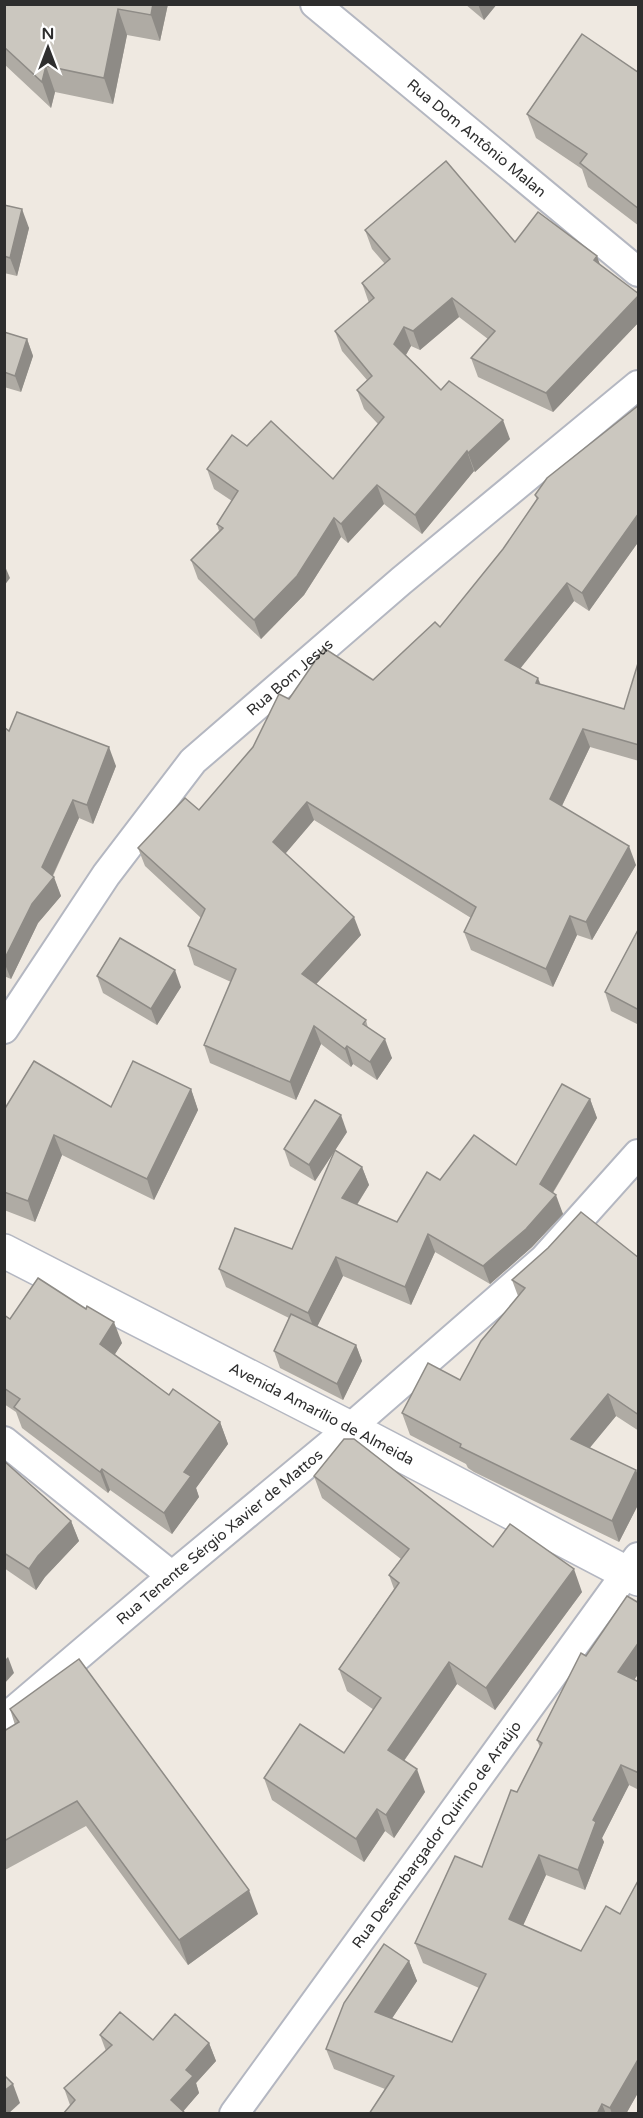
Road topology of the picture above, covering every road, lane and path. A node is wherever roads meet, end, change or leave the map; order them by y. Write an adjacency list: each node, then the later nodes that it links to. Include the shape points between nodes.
1 (315, 4): 2 (street, Rua Dom Antônio Malan)
2 (639, 272)
3 (639, 385): 4 (street, Rua Bom Jesus, via 401,581 193,761 106,875)
4 (4, 1029)
5 (639, 1154): 7 (street, Rua Tenente Sérgio Xavier de Mattos, via 544,1259)
6 (4, 1251): 7 (street, Avenida Amarílio de Almeida)
7 (350, 1428): 9 (street, Avenida Amarílio de Almeida); 10 (street, Rua Tenente Sérgio Xavier de Mattos)
8 (4, 1441): 10 (street)
9 (635, 1570): 12 (street, Rua Desembargador Quirino de Araújo)
10 (172, 1576): 11 (street, Rua Tenente Sérgio Xavier de Mattos)
11 (4, 1719)
12 (234, 2114)

